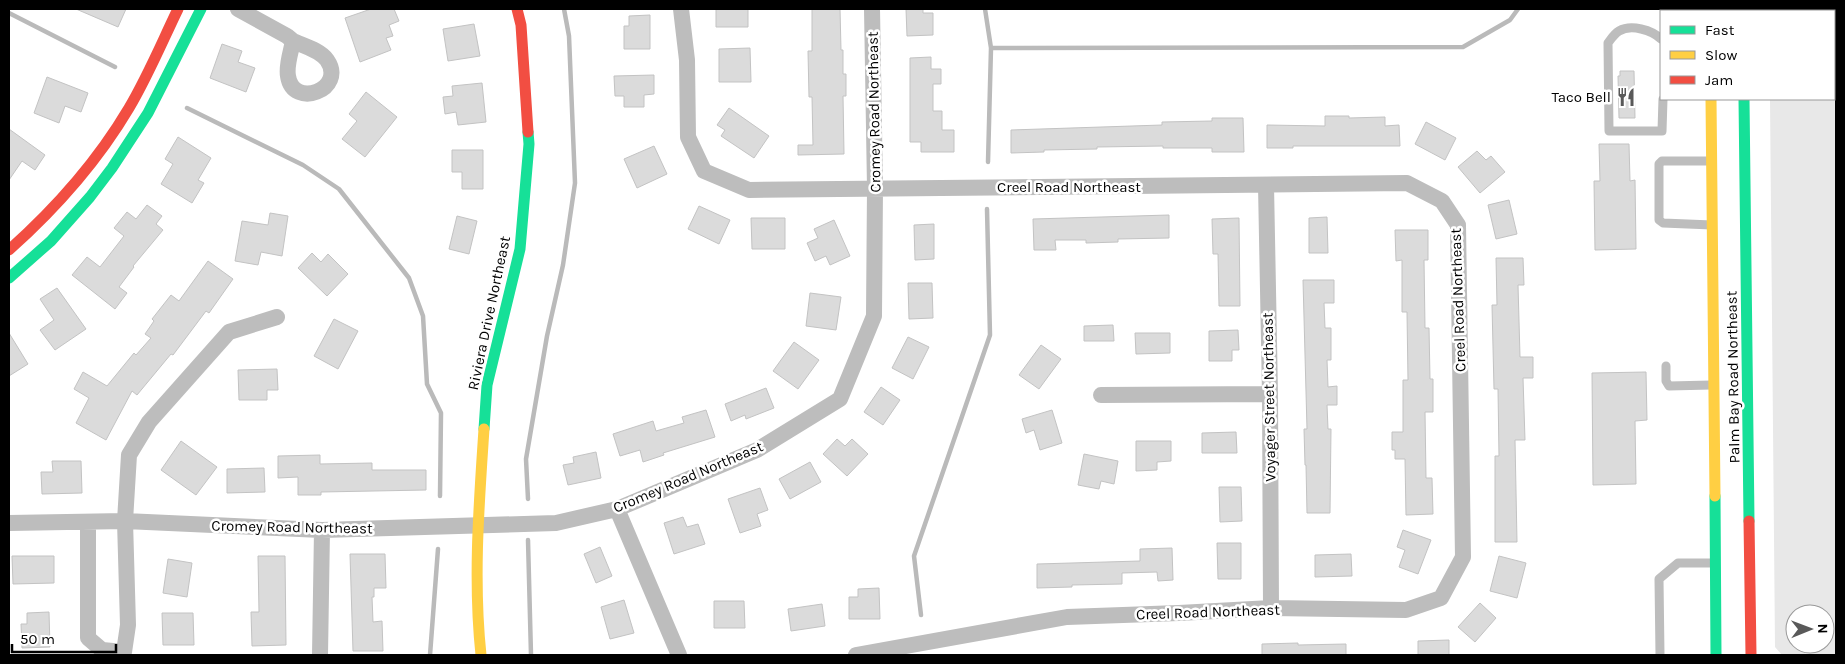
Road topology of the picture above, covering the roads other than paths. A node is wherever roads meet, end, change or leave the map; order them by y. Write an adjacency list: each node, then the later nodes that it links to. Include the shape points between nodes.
1 (178, 9): 16 (street, via 129,108 94,158 35,228)
2 (201, 9): 17 (street, via 148,114 112,168 51,241)
3 (238, 9): 8 (street)
4 (517, 9): 35 (street, Riviera Drive Northeast, via 521,24 529,144 520,249 487,385)
5 (681, 9): 14 (street, Creel Road Northeast, via 687,60 688,137 704,172 749,190)
6 (872, 9): 14 (street, Cromey Road Northeast)
7 (1660, 38): 9 (lane, via 1643,29 1620,30 1608,43 1609,131 1662,131)
8 (293, 41)
9 (1663, 100)
10 (1711, 100): 12 (street, Palm Bay Road Northeast)
11 (1744, 100): 26 (street, Palm Bay Road Northeast)
12 (1712, 161): 15 (street, Palm Bay Road Northeast); 15 (lane, via 1662,161 1659,164 1659,220)
13 (1266, 185): 14 (street, Creel Road Northeast); 23 (street, Voyager Street Northeast); 38 (street, Creel Road Northeast, via 1407,183 1442,200 1458,225 1463,557 1440,598 1406,610)
14 (875, 188): 31 (street, Cromey Road Northeast, via 874,316 840,399 756,450)
15 (1713, 225): 20 (street, Palm Bay Road Northeast)
16 (9, 250)
17 (9, 278)
18 (277, 317): 32 (street, via 229,332 149,422 129,455)
19 (1666, 366): 21 (lane, via 1669,386)
20 (1714, 370): 21 (street, Palm Bay Road Northeast); 22 (street)
21 (1714, 385): 27 (street, Palm Bay Road Northeast)
22 (1727, 393)
23 (1270, 394): 24 (street); 38 (street, Voyager Street Northeast)
24 (1101, 396)
25 (1735, 402): 26 (street)
26 (1748, 412): 30 (street, Palm Bay Road Northeast)
27 (1715, 442): 28 (street); 37 (street, Palm Bay Road Northeast)
28 (1728, 452)
29 (1739, 465): 30 (street)
30 (1749, 481): 39 (street, Palm Bay Road Northeast)
31 (617, 509): 35 (street, Cromey Road Northeast, via 556,523); 42 (street)
32 (125, 521): 33 (street, Cromey Road Northeast); 33 (street, via 128,625 124,652 102,650 88,638); 36 (street, Cromey Road Northeast)
33 (88, 522): 34 (street, Cromey Road Northeast)
34 (9, 523)
35 (477, 526): 36 (street, Cromey Road Northeast); 41 (street, Riviera Drive Northeast)
36 (322, 530): 40 (street)
37 (1716, 563): 44 (lane, via 1678,563 1659,579); 45 (street, Palm Bay Road Northeast)
38 (1270, 608): 43 (street, Creel Road Northeast, via 1067,617)
39 (1754, 654)
40 (320, 655)
41 (481, 655)
42 (679, 655)
43 (856, 655)
44 (1660, 655)
45 (1716, 655)

